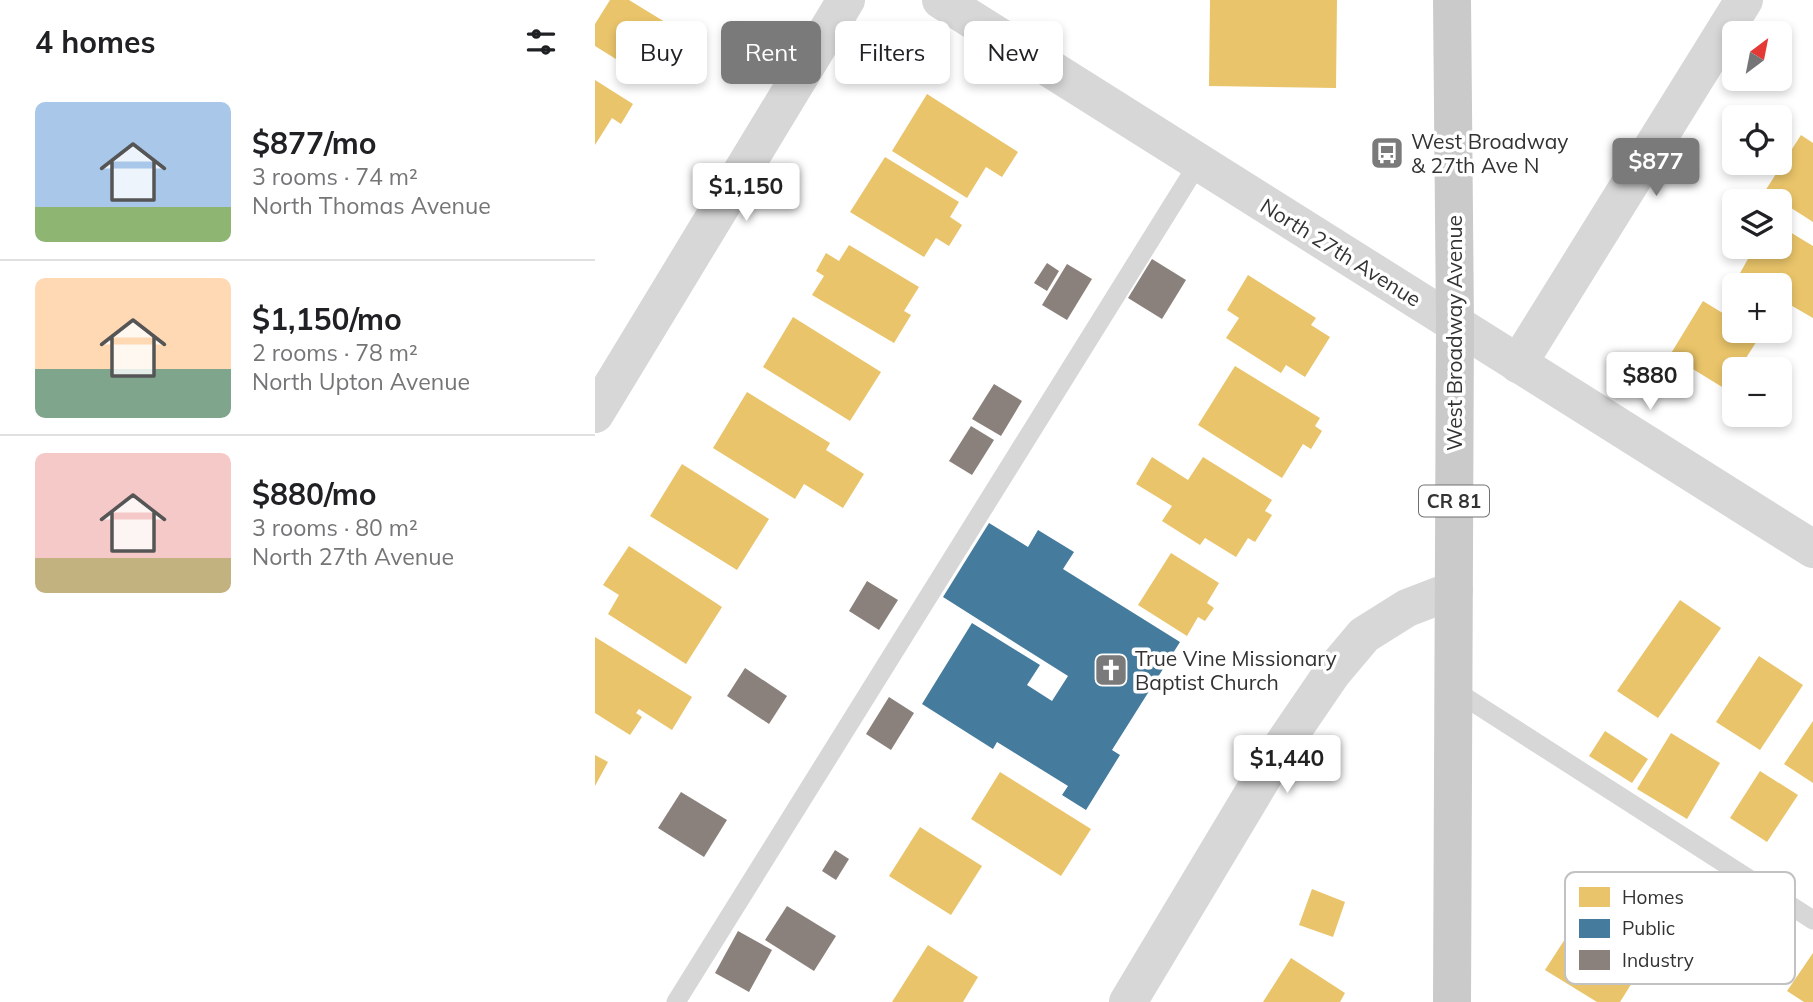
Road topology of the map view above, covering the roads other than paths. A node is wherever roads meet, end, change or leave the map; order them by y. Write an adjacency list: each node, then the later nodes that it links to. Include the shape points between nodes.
1 (846, 0): 8 (street)
2 (941, 0): 5 (street, North 27th Avenue)
3 (1452, 0): 6 (main road, West Broadway Avenue / CR 81)
4 (1744, 0): 7 (street)
5 (1199, 162): 6 (street, North 27th Avenue); 15 (lane)
6 (1455, 324): 7 (street, North 27th Avenue); 10 (main road, West Broadway Avenue / CR 81)
7 (1518, 364): 9 (street, North 27th Avenue)
8 (595, 414)
9 (1813, 549)
10 (1454, 590): 11 (main road, West Broadway Avenue / CR 81); 16 (street, via 1407,608 1364,635 1332,673 1276,755)
11 (1454, 690): 12 (lane); 17 (main road, West Broadway Avenue / CR 81)
12 (1738, 872)
13 (1795, 908): 14 (lane)
14 (1813, 920)
15 (676, 1002)
16 (1128, 1002)
17 (1452, 1002)

